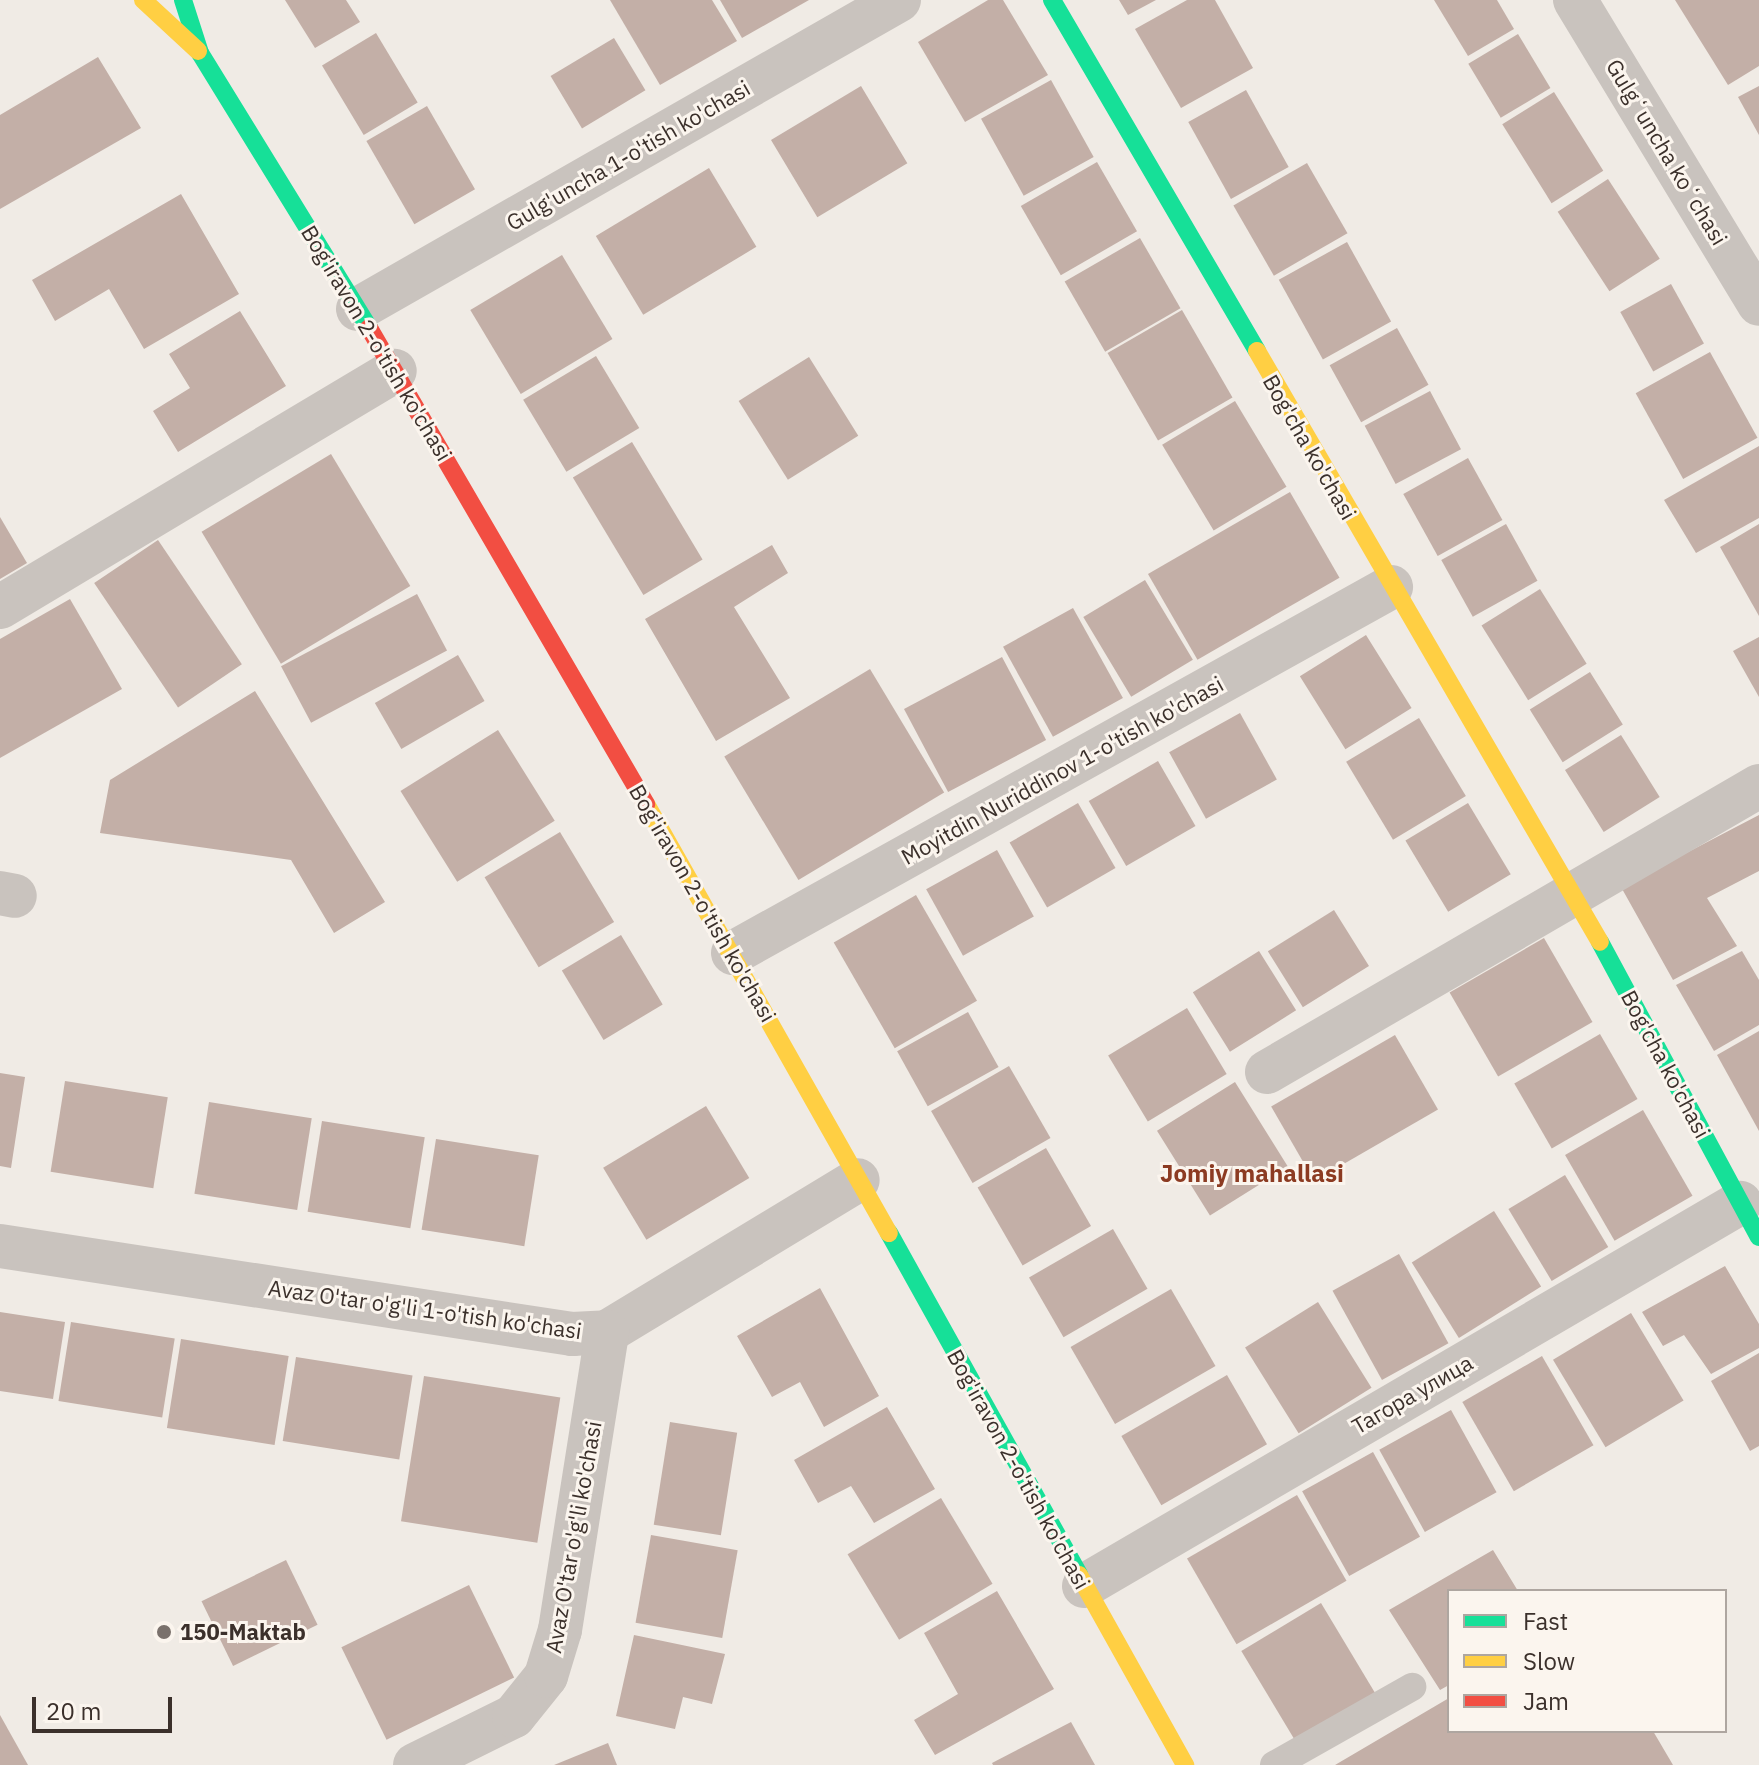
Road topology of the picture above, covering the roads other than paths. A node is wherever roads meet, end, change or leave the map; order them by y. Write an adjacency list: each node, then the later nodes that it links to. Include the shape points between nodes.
1 (143, 0): 6 (street, Bog'iravon 2-o'tish ko'chasi)
2 (183, 0): 6 (street, Bog'iravon 2-o'tish ko'chasi)
3 (899, 0): 8 (street, Gulg'uncha 1-o'tish ko'chasi)
4 (1052, 0): 10 (street, Bog'cha ko'chasi)
5 (1575, 0): 7 (street, Gulgʻuncha koʻchasi)
6 (200, 53): 8 (street, Bog'iravon 2-o'tish ko'chasi)
7 (1759, 304)
8 (358, 309): 9 (street, Bog'iravon 2-o'tish ko'chasi)
9 (395, 371): 11 (street); 14 (street, Bog'iravon 2-o'tish ko'chasi)
10 (1391, 587): 13 (street, Bog'cha ko'chasi); 14 (street, Moyitdin Nuriddinov 1-o'tish ko'chasi)
11 (0, 607)
12 (1759, 786): 13 (street)
13 (1572, 891): 15 (street); 17 (street, Bog'cha ko'chasi)
14 (733, 953): 16 (street, Bog'iravon 2-o'tish ko'chasi)
15 (1267, 1072)
16 (858, 1180): 19 (street, Avaz O'tar o'g'li 1-o'tish ko'chasi); 20 (street, Bog'iravon 2-o'tish ko'chasi)
17 (1750, 1220): 20 (street, Тагора улица)
18 (0, 1246): 19 (street, Avaz O'tar o'g'li 1-o'tish ko'chasi, via 572,1334)
19 (607, 1332): 22 (street, Avaz O'tar o'g'li ko'chasi, via 560,1630 546,1676 514,1716)
20 (1084, 1586): 23 (street, Bog'iravon 2-o'tish ko'chasi)
21 (1412, 1687): 24 (lane)
22 (415, 1765)
23 (1185, 1765)
24 (1274, 1765)

